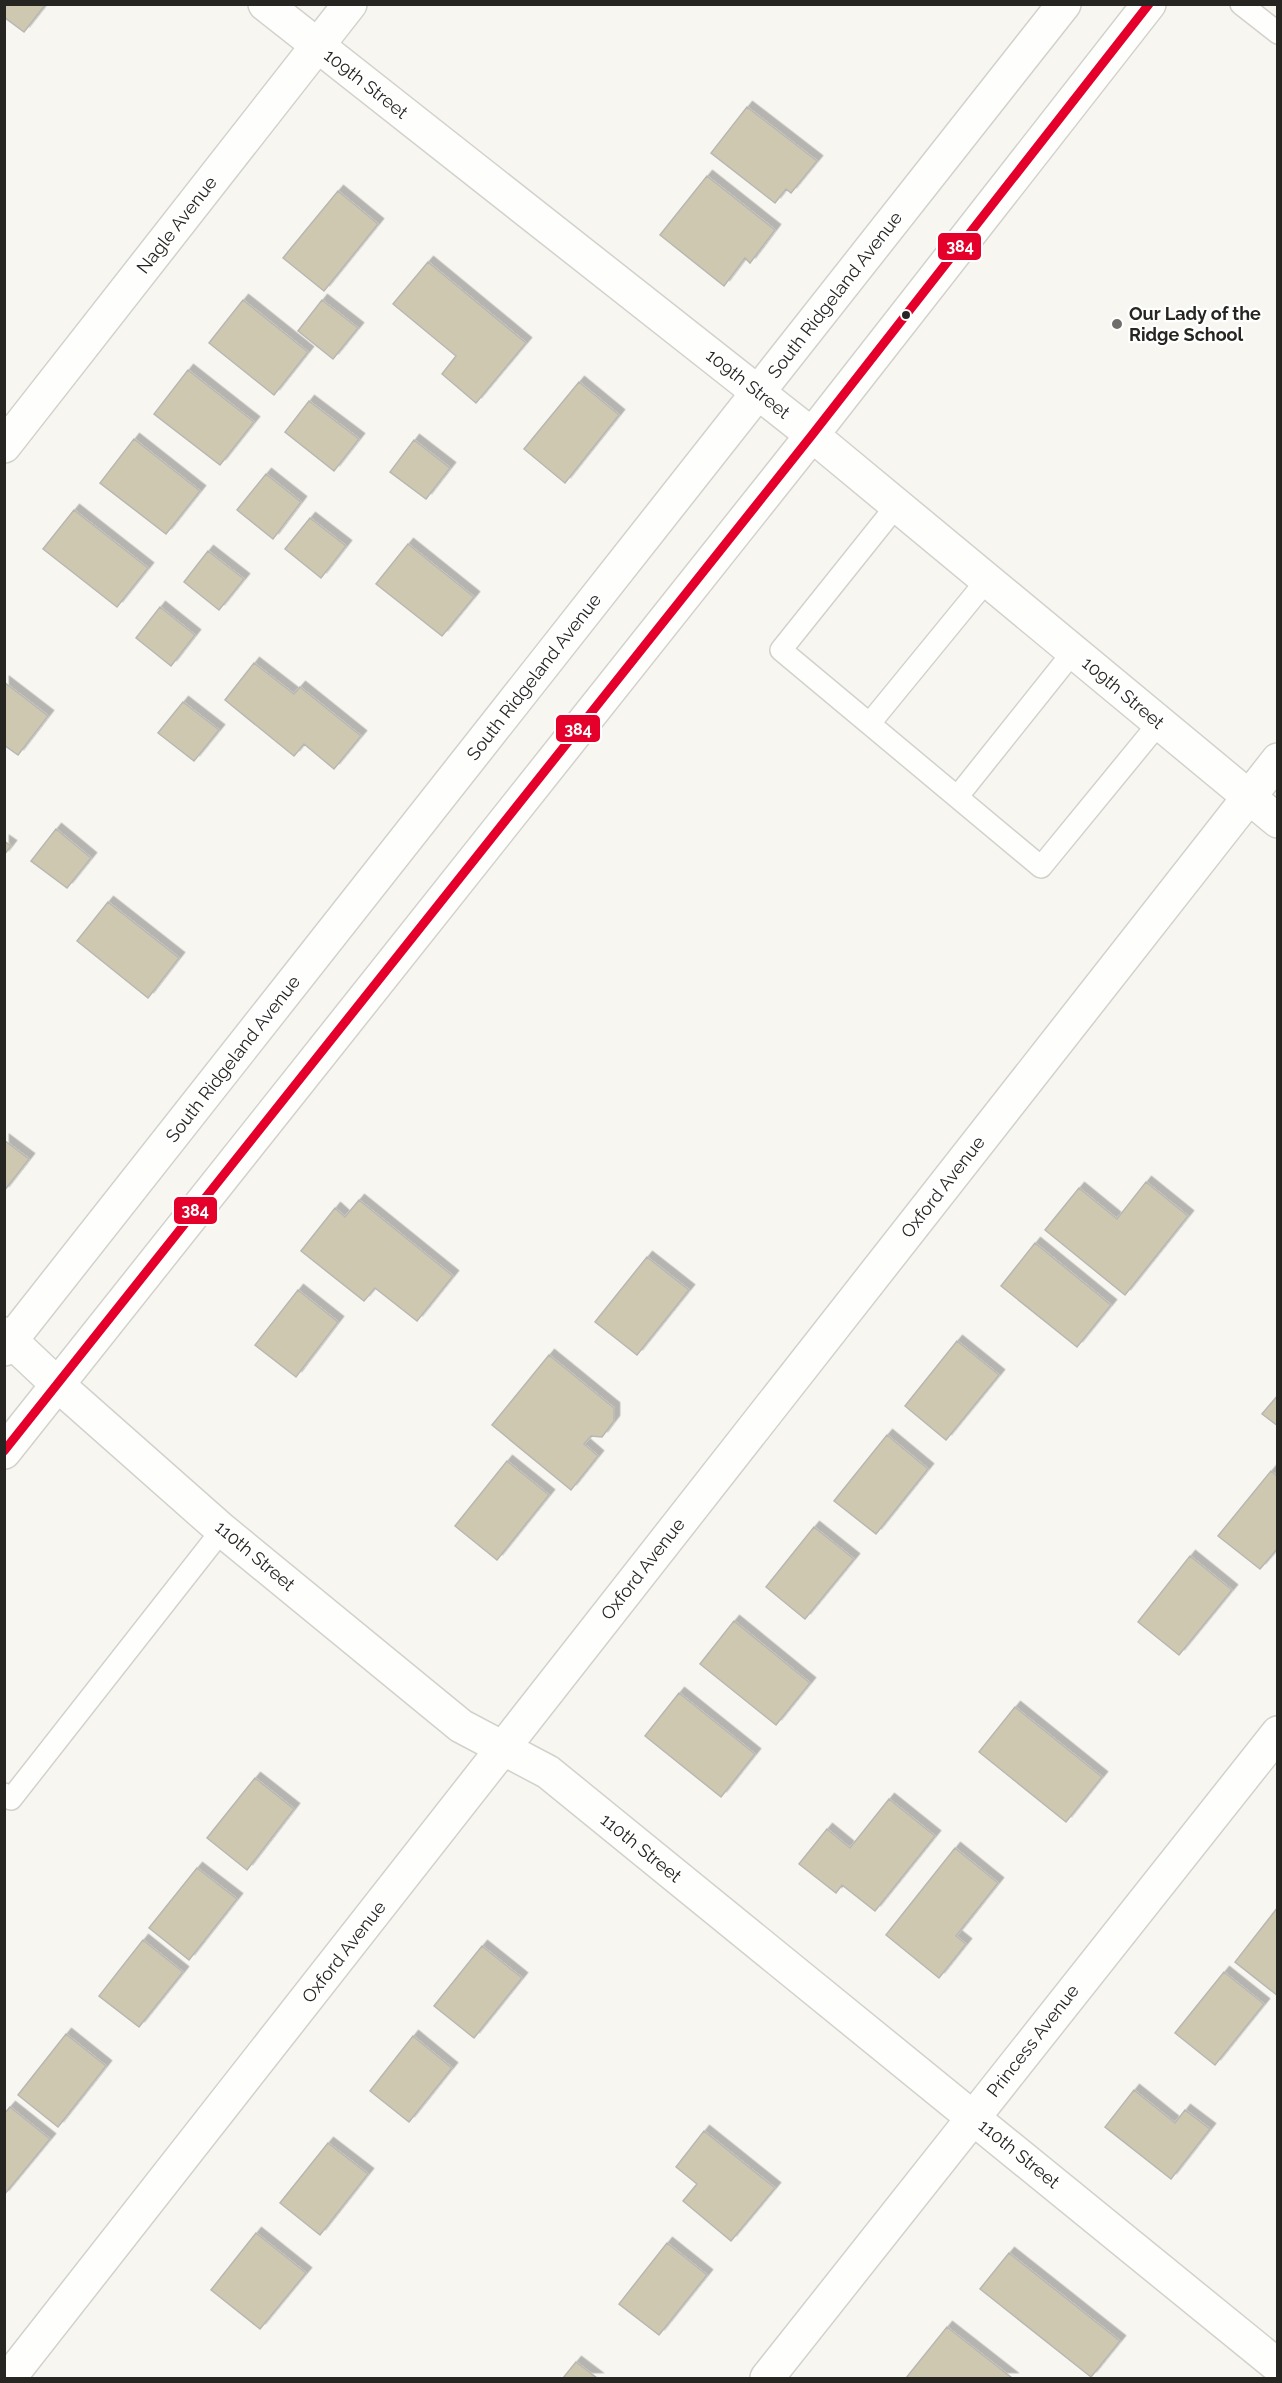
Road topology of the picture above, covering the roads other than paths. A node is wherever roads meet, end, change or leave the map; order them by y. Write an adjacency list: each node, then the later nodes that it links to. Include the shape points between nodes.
1 (266, 4): 7 (street, 109th Street)
2 (350, 4): 7 (street, Nagle Avenue)
3 (1064, 4): 8 (street, South Ridgeland Avenue)
4 (1149, 4): 9 (street)
5 (1241, 4): 6 (lane)
6 (1278, 33)
7 (317, 46): 8 (street, 109th Street); 10 (street, Nagle Avenue)
8 (758, 392): 9 (street, 109th Street); 20 (street, South Ridgeland Avenue)
9 (812, 435): 11 (street, 109th Street); 21 (street)
10 (4, 447)
11 (897, 505): 12 (street, 109th Street); 14 (lane, via 781,650)
12 (987, 580): 13 (street, 109th Street); 14 (lane)
13 (1074, 652): 15 (street, 109th Street); 17 (lane)
14 (870, 723): 17 (lane)
15 (1160, 723): 17 (lane, via 1041,867); 18 (street, 109th Street)
16 (1278, 760): 18 (street, Oxford Avenue)
17 (958, 796)
18 (1248, 797): 19 (street, 109th Street); 25 (street, Oxford Avenue)
19 (1278, 820)
20 (7, 1341): 21 (street, 110th Street)
21 (58, 1385): 22 (street); 23 (street, 110th Street)
22 (4, 1452)
23 (222, 1530): 25 (street, 110th Street, via 461,1726); 26 (lane)
24 (1278, 1733): 27 (street, Princess Avenue)
25 (503, 1749): 27 (street, 110th Street, via 548,1772); 29 (street, Oxford Avenue)
26 (8, 1796)
27 (973, 2117): 28 (street, 110th Street); 30 (street, Princess Avenue)
28 (1278, 2366)
29 (9, 2379)
30 (767, 2379)

